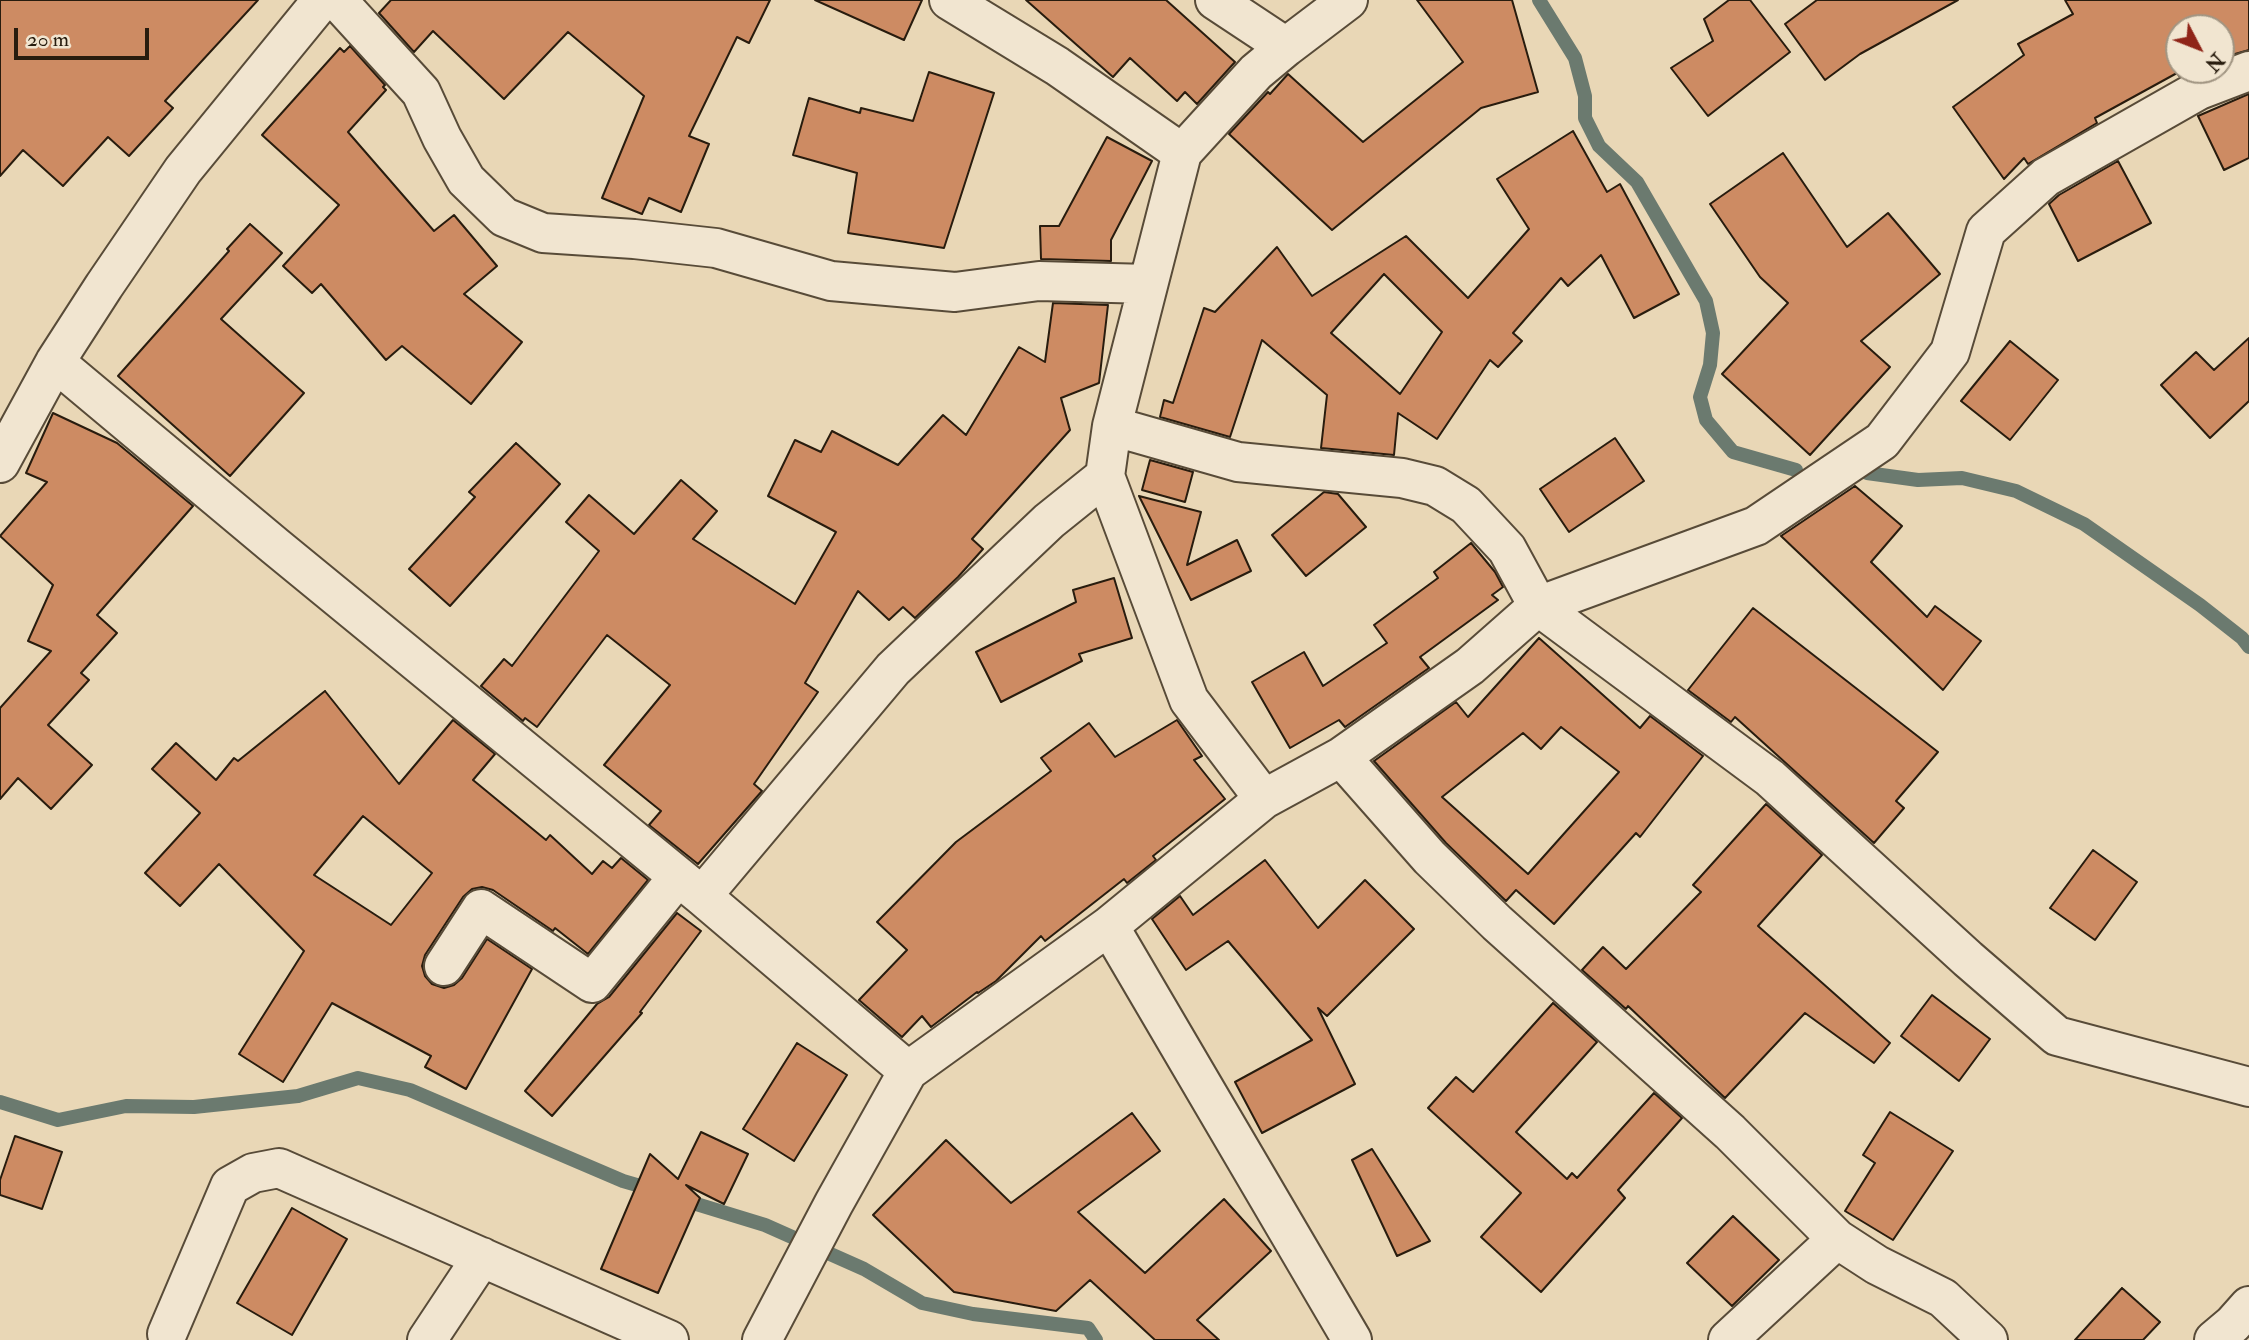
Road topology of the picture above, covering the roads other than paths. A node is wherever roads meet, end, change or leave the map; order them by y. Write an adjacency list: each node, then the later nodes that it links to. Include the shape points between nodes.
1 (321, 0): 10 (street, via 183,170)
2 (337, 0): 9 (street, via 421,92 466,180 504,217 543,233 716,248 831,281 955,292 1039,281)
3 (949, 0): 8 (street, via 1057,66)
4 (1215, 0): 6 (street)
5 (1348, 0): 6 (street)
6 (1286, 47): 8 (street, via 1256,72)
7 (2249, 71): 14 (street, via 2199,90 2046,177 1986,231 1950,352 1882,441 1756,526)
8 (1182, 153): 9 (street)
9 (1148, 284): 11 (street)
10 (55, 362): 12 (street); 17 (street)
11 (1112, 426): 13 (street); 14 (street, via 1238,462 1402,478 1436,486 1466,505 1507,549)
12 (0, 463)
13 (1105, 475): 16 (street, via 1189,700); 17 (street, via 1049,521 892,669)
14 (1538, 606): 15 (street, via 1469,666); 21 (street, via 1770,778 2057,1037)
15 (1341, 757): 16 (street); 22 (street, via 1430,858 1730,1132)
16 (1264, 799): 18 (street)
17 (690, 887): 19 (street, via 592,983 481,909); 20 (street)
18 (1109, 926): 20 (street); 29 (street)
19 (444, 966)
20 (908, 1071): 28 (street)
21 (2249, 1087)
22 (1837, 1238): 30 (street); 31 (street, via 1877,1265 1944,1298)
23 (482, 1257): 25 (street, via 279,1168 253,1173 230,1186); 26 (street); 27 (street)
24 (2249, 1306): 32 (street)
25 (167, 1334)
26 (427, 1340)
27 (669, 1340)
28 (762, 1340)
29 (1352, 1340)
30 (1728, 1340)
31 (1988, 1340)
32 (2214, 1340)

